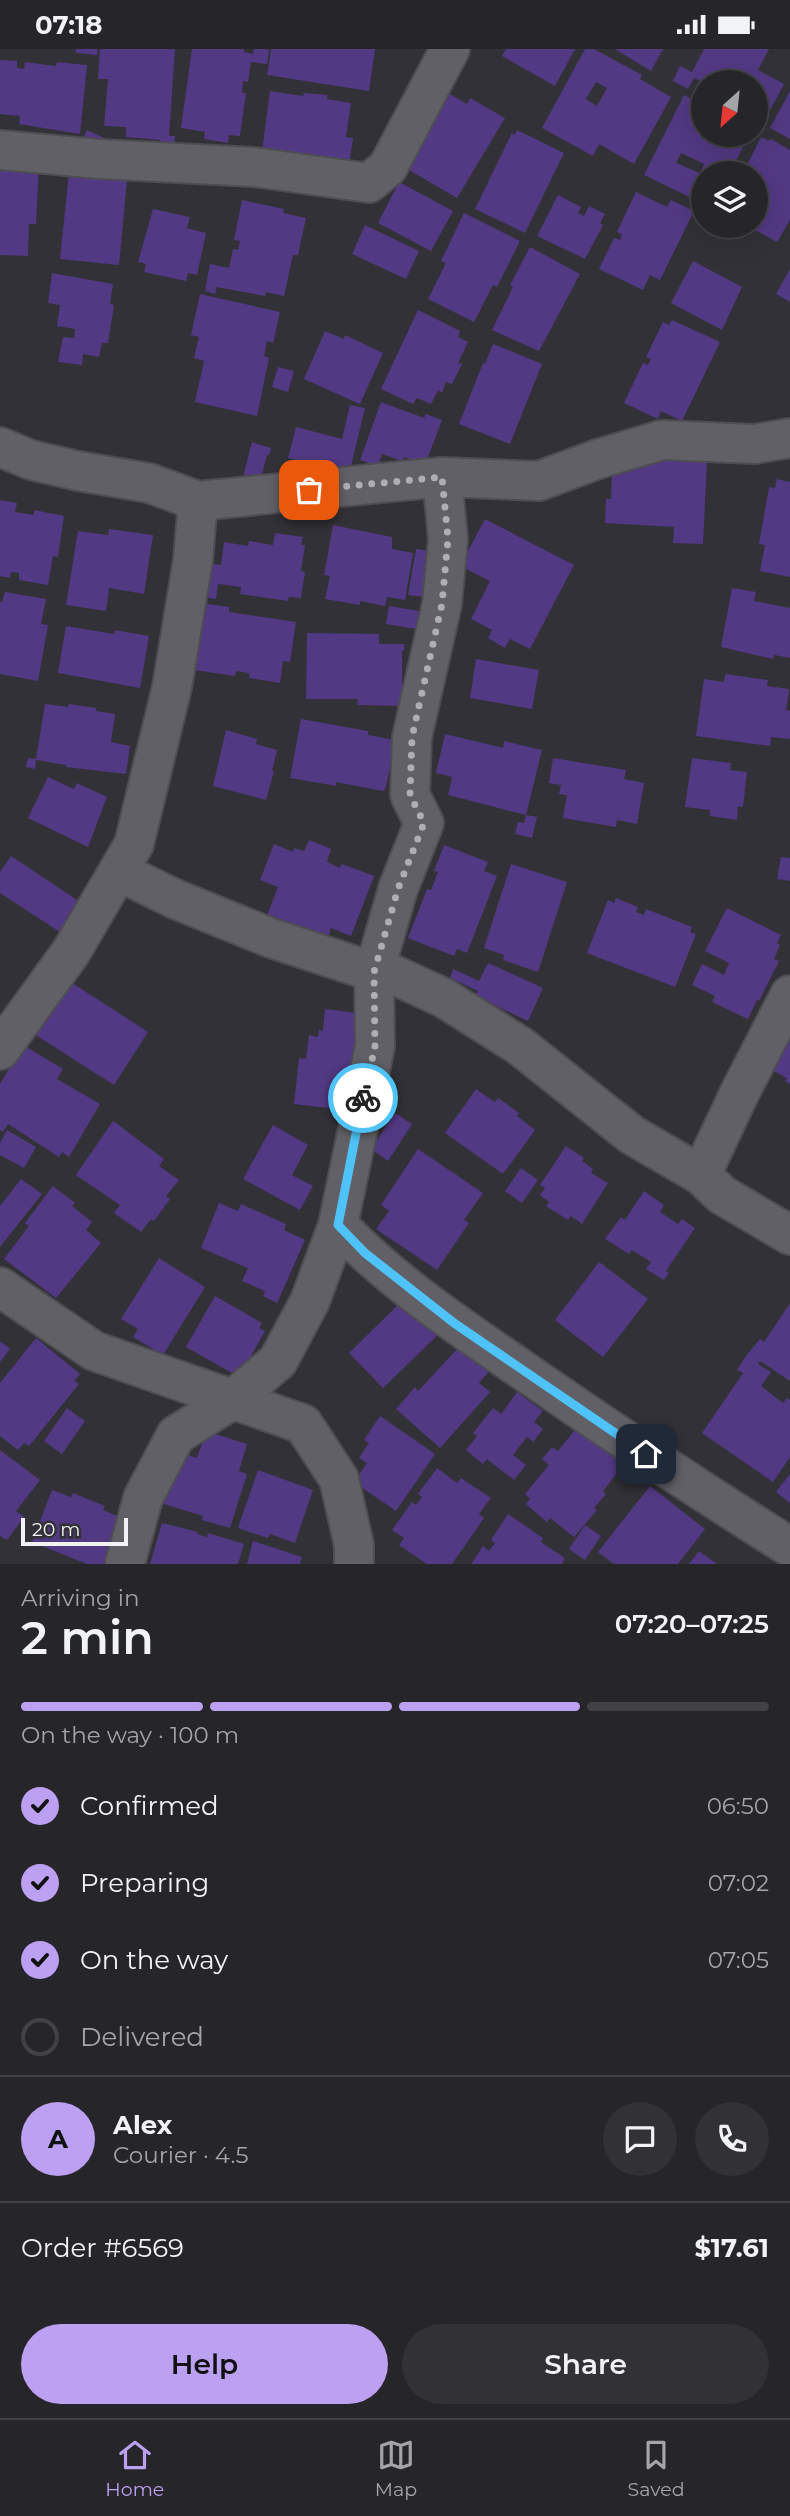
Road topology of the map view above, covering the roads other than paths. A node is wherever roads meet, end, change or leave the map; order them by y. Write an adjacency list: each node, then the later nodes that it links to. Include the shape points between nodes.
1 (450, 49): 2 (street, via 388,167 369,183 254,167)
2 (0, 150)
3 (790, 438): 5 (street, via 755,444 662,440 538,481)
4 (0, 447): 6 (street, via 31,460 149,483)
5 (442, 477): 6 (street); 8 (street, via 448,539 442,604 412,737 410,795 424,823 398,889)
6 (198, 501): 7 (street, via 172,688 134,844)
7 (120, 872): 8 (street, via 271,938); 10 (street, via 71,953)
8 (374, 972): 11 (street, via 392,974 444,998 520,1046 632,1135); 12 (street, via 375,1047)
9 (790, 995): 11 (street)
10 (0, 1050)
11 (701, 1175): 13 (street, via 722,1195)
12 (338, 1225): 15 (street, via 310,1301 278,1361); 16 (street, via 365,1253 454,1323)
13 (790, 1235)
14 (0, 1287): 15 (street, via 94,1350)
15 (232, 1399): 17 (street, via 303,1424 339,1479); 18 (street, via 176,1435 143,1498)
16 (790, 1548)
17 (363, 1558)
18 (125, 1564)

